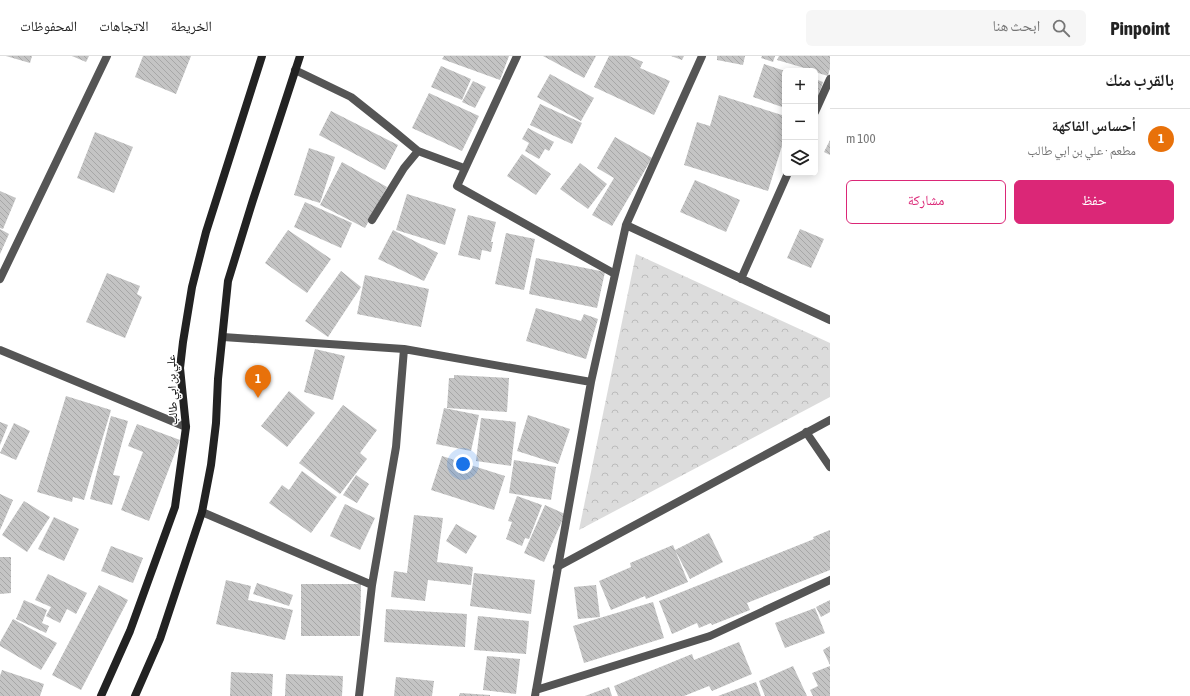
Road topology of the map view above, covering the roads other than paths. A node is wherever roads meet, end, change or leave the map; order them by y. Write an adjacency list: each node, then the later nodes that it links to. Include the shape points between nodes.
1 (107, 56): 15 (street)
2 (262, 56): 23 (main road, علي بن ابي طالب, via 206,232 192,287 180,368)
3 (300, 56): 6 (main road)
4 (517, 56): 10 (street)
5 (702, 56): 13 (street)
6 (295, 70): 9 (street, via 351,97); 18 (main road, via 228,280)
7 (830, 78): 8 (street)
8 (818, 105)
9 (418, 151): 10 (street); 12 (street, via 404,168)
10 (464, 168): 14 (street, via 457,186)
11 (787, 176): 16 (street)
12 (372, 220)
13 (626, 225): 14 (street); 16 (street)
14 (615, 274): 21 (street)
15 (0, 278)
16 (741, 279): 17 (street)
17 (830, 320)
18 (223, 337): 19 (street); 26 (main road, via 211,465)
19 (404, 349): 21 (street); 29 (street, via 396,447)
20 (0, 350): 23 (street)
21 (591, 382): 27 (street)
22 (830, 420): 24 (street)
23 (186, 427): 31 (main road, علي بن ابي طالب, via 175,507 130,631)
24 (806, 432): 25 (street); 27 (street)
25 (830, 467)
26 (202, 512): 29 (street); 32 (main road, via 160,639)
27 (557, 567): 30 (street)
28 (830, 580): 30 (street, via 710,636)
29 (372, 585): 33 (street)
30 (536, 693)
31 (101, 696)
32 (135, 696)
33 (359, 696)

